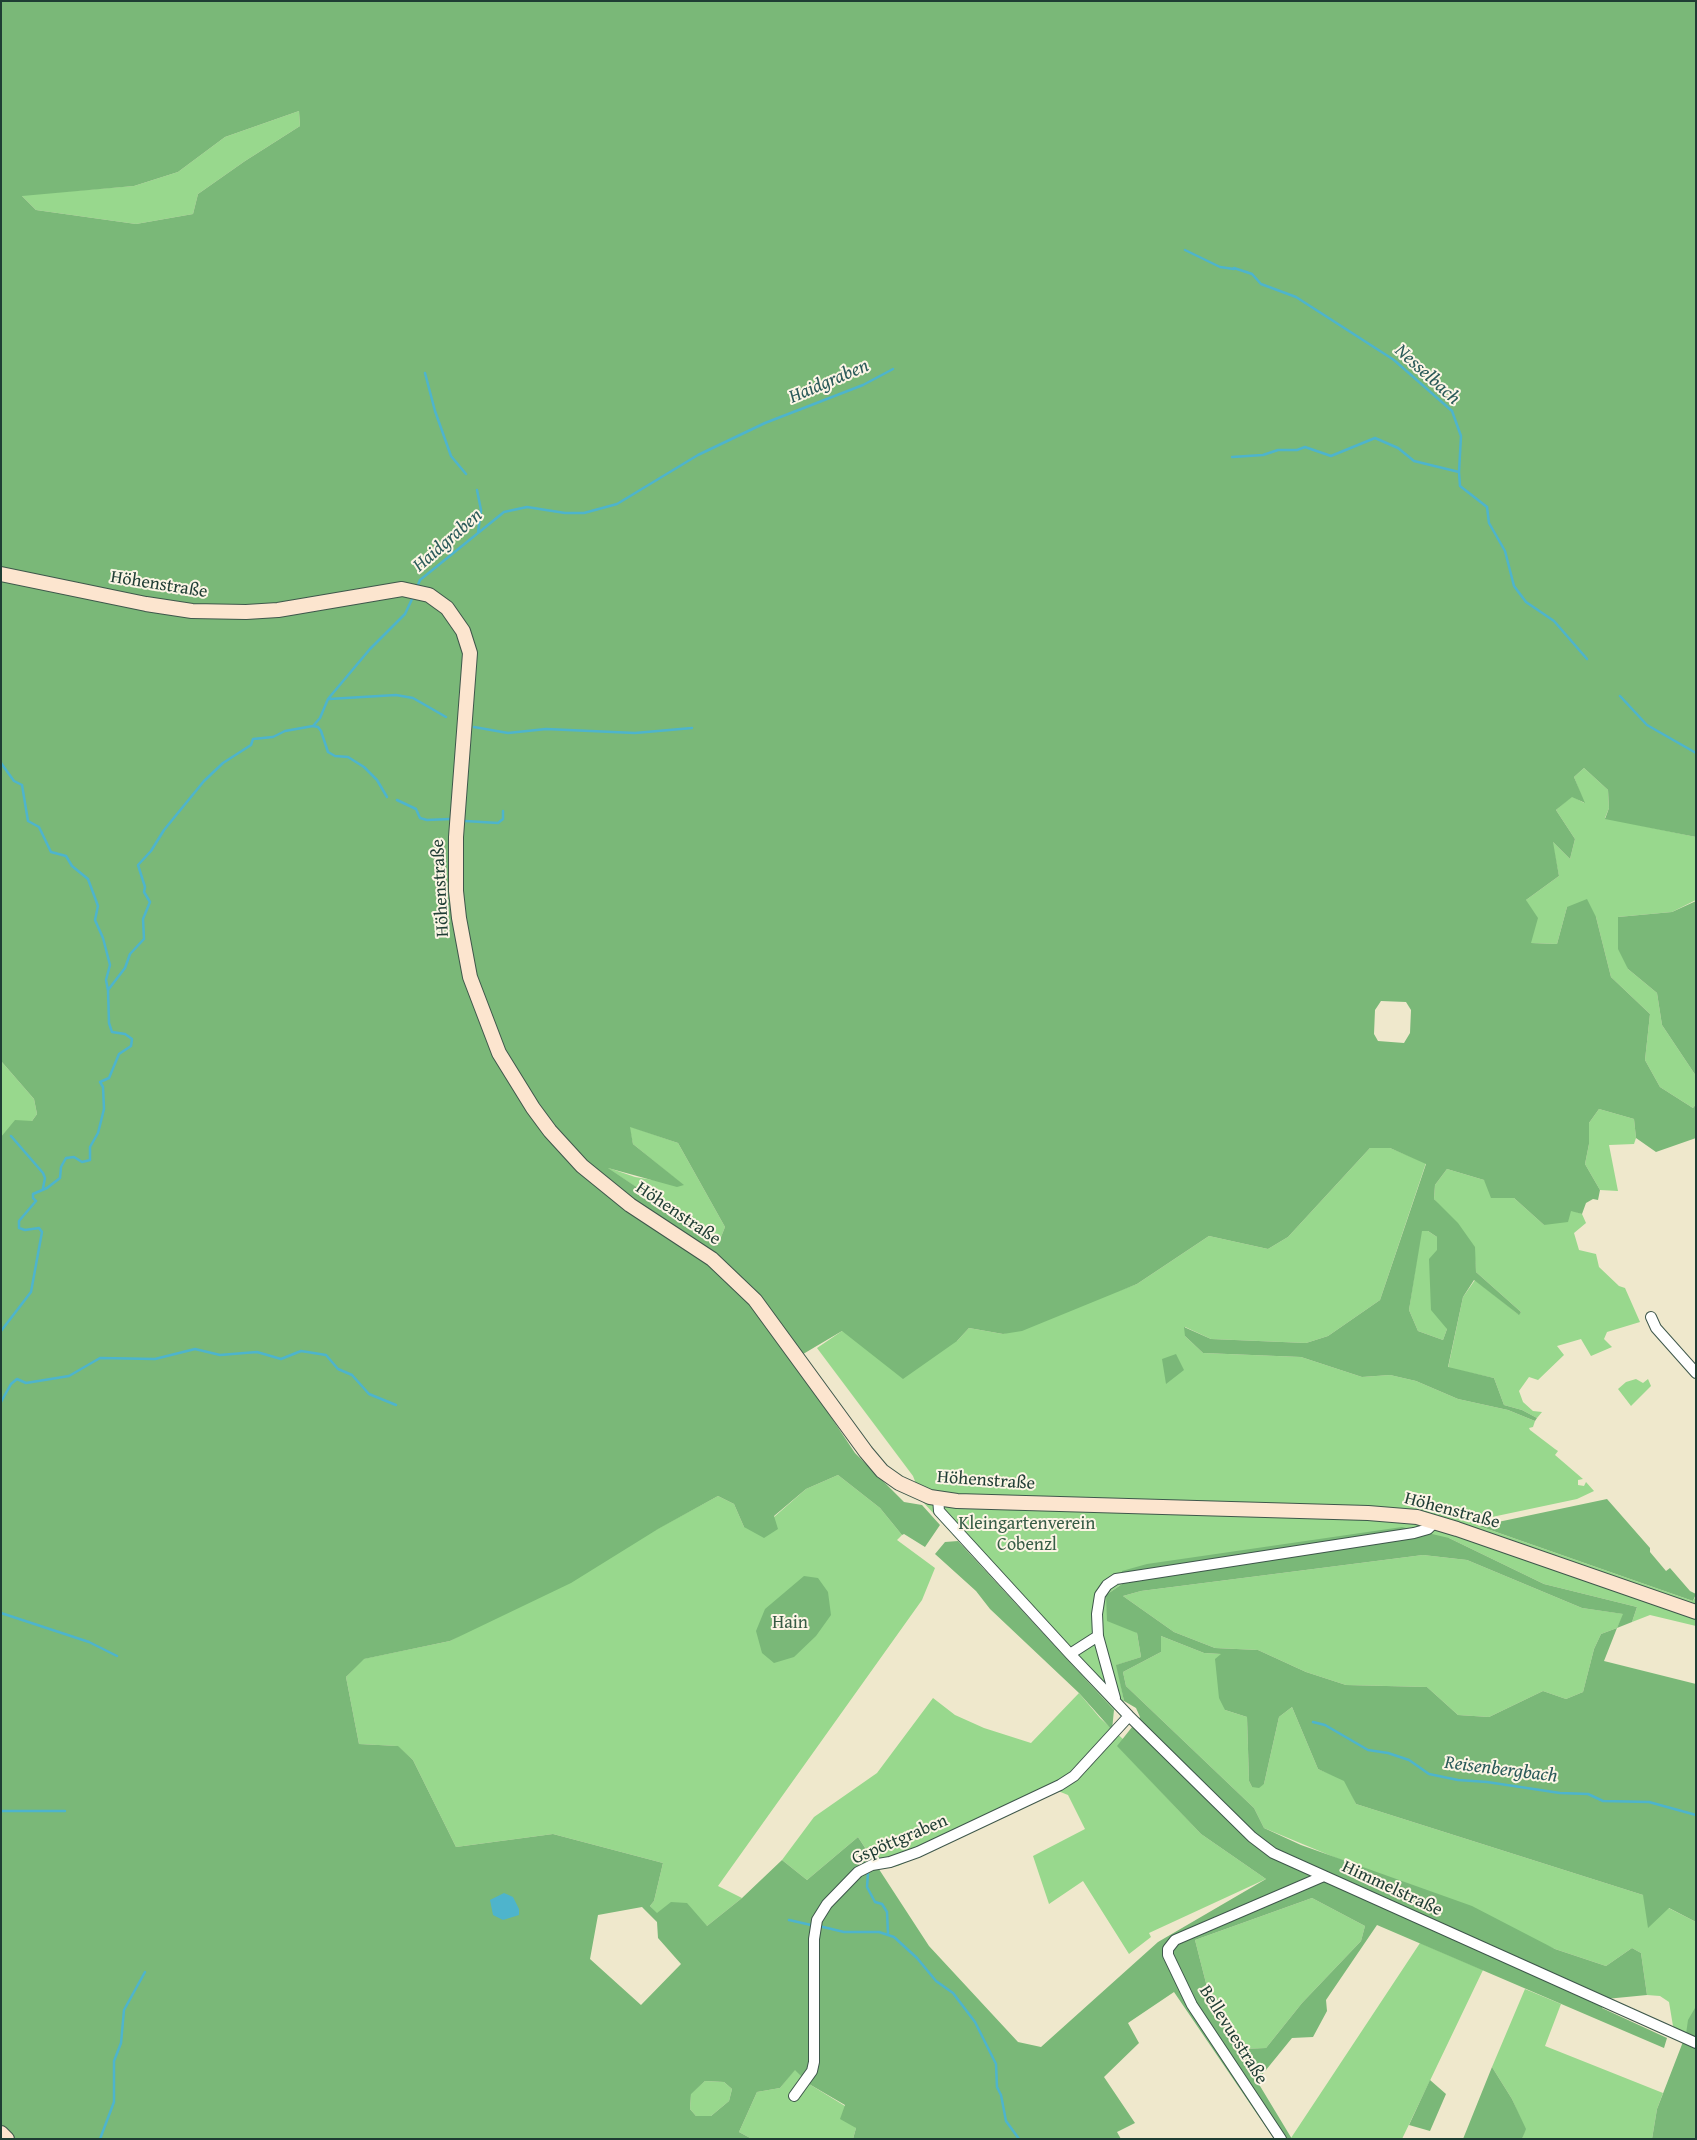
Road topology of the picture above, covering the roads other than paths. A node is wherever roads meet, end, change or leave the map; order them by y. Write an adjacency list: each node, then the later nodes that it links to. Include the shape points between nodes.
1 (1, 574): 4 (street, Höhenstraße, via 146,604 209,612 278,610 392,590 417,591 437,599 458,621 470,653 456,854 456,891 463,946 479,1005 508,1068 550,1131 595,1178 708,1256 746,1289 882,1471 905,1487)
2 (1651, 1317): 3 (street, via 1656,1328)
3 (1696, 1373)
4 (938, 1498): 5 (street, Höhenstraße, via 1374,1513); 8 (street, Himmelstraße, via 939,1511)
5 (1435, 1522): 6 (street, Höhenstraße); 7 (street, Himmelstraße, via 1414,1533 1116,1579 1100,1595)
6 (1696, 1612)
7 (1098, 1636): 8 (street); 9 (street, Himmelstraße)
8 (1070, 1654): 9 (street, Himmelstraße)
9 (1117, 1702): 10 (street, Himmelstraße)
10 (1129, 1716): 11 (street, Himmelstraße, via 1261,1845); 13 (street, Gspöttgraben, via 1074,1776 1060,1785 918,1852 858,1872 827,1904 817,1920 814,1939 814,2062 812,2071)
11 (1324, 1876): 12 (street, Himmelstraße); 16 (street, Bellevuestraße, via 1214,1922 1170,1944 1168,1954 1192,2006)
12 (1696, 2043)
13 (794, 2096)
14 (1, 2133): 15 (street)
15 (7, 2139)
16 (1281, 2139)

